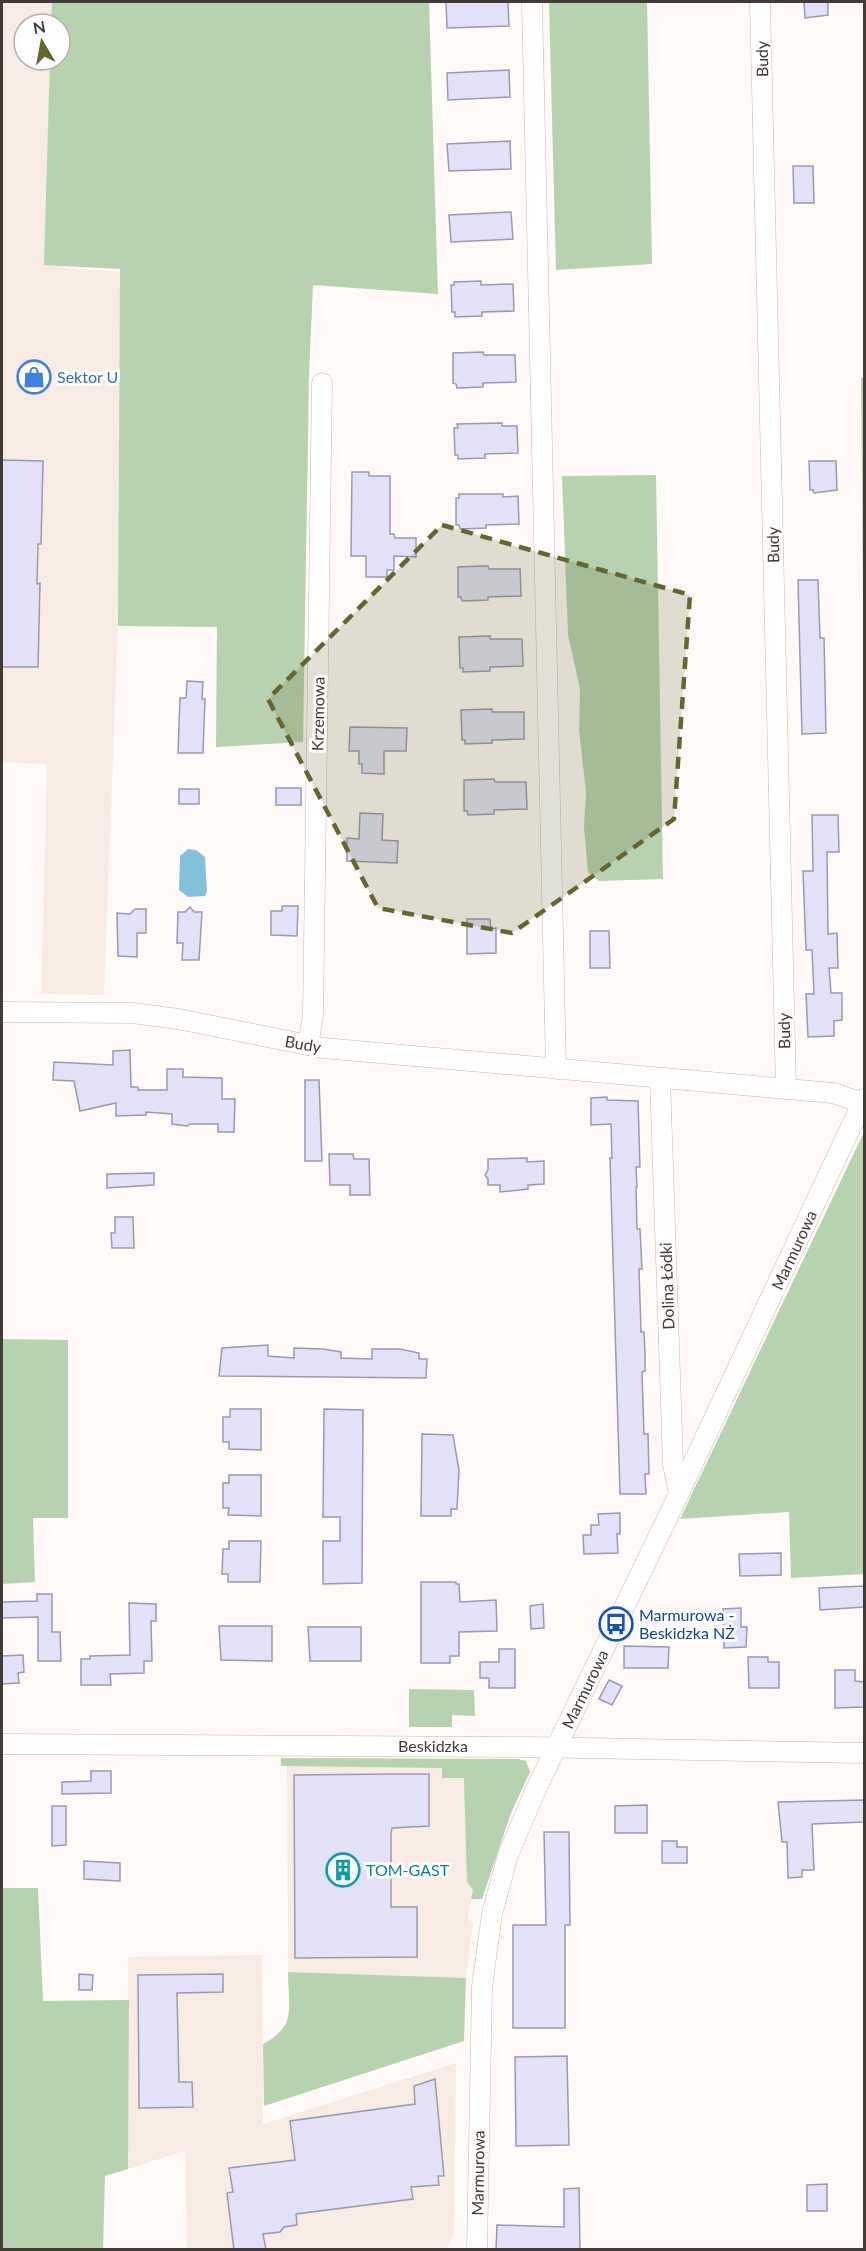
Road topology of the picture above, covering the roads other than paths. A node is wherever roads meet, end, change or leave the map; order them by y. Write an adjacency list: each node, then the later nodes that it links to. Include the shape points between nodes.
1 (532, 2): 6 (street)
2 (760, 2): 8 (street, Budy)
3 (322, 383): 5 (street, Krzemowa, via 313,1016)
4 (2, 1012): 5 (street, Budy, via 157,1016)
5 (308, 1045): 6 (street, Budy)
6 (556, 1069): 7 (street, Budy)
7 (660, 1078): 8 (street, Budy); 10 (street, Dolina Łódki, via 673,1464)
8 (786, 1089): 9 (street, Budy, via 833,1093)
9 (864, 1101): 10 (street, Marmurowa)
10 (679, 1493): 12 (street, Marmurowa)
11 (2, 1744): 12 (street, Beskidzka)
12 (556, 1748): 13 (street, Beskidzka); 14 (street, Marmurowa, via 508,1855 487,1944 481,2019)
13 (864, 1753)
14 (477, 2250)

